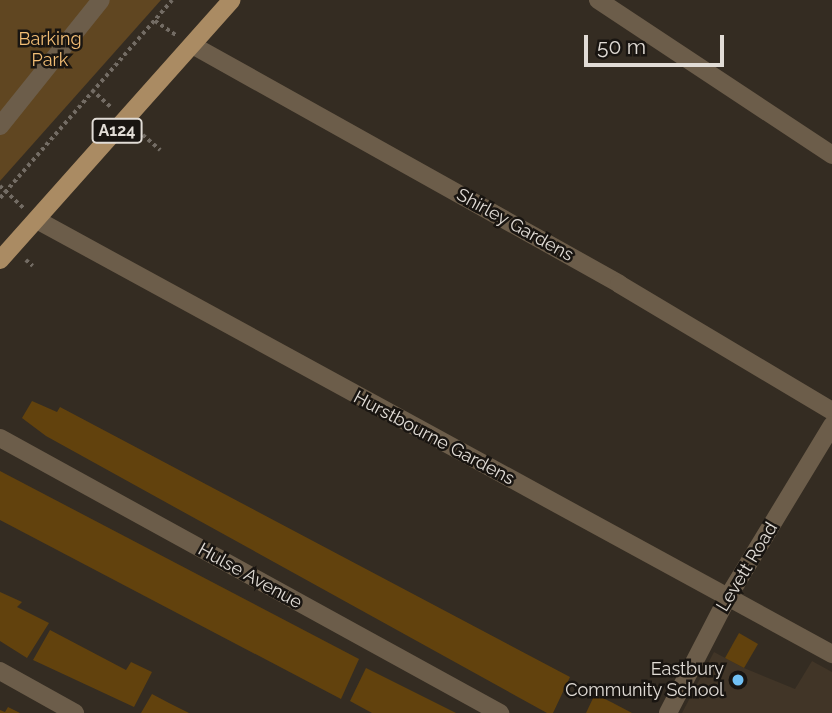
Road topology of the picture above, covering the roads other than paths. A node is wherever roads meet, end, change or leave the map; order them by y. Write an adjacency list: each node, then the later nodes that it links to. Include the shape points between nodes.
1 (101, 0): 5 (street)
2 (232, 0): 4 (main road, A124)
3 (598, 0): 6 (street)
4 (188, 42): 7 (main road, A124); 9 (street, Shirley Gardens, via 620,284)
5 (0, 126)
6 (832, 155)
7 (37, 220): 8 (main road, A124); 12 (street, Hurstbourne Gardens)
8 (0, 260)
9 (832, 411)
10 (832, 425): 12 (street, Levett Road)
11 (0, 438): 15 (street, Hulse Avenue)
12 (727, 597): 13 (street, Hurstbourne Gardens); 17 (street, Levett Road)
13 (832, 654)
14 (0, 671): 16 (street)
15 (488, 710)
16 (75, 713)
17 (668, 713)

